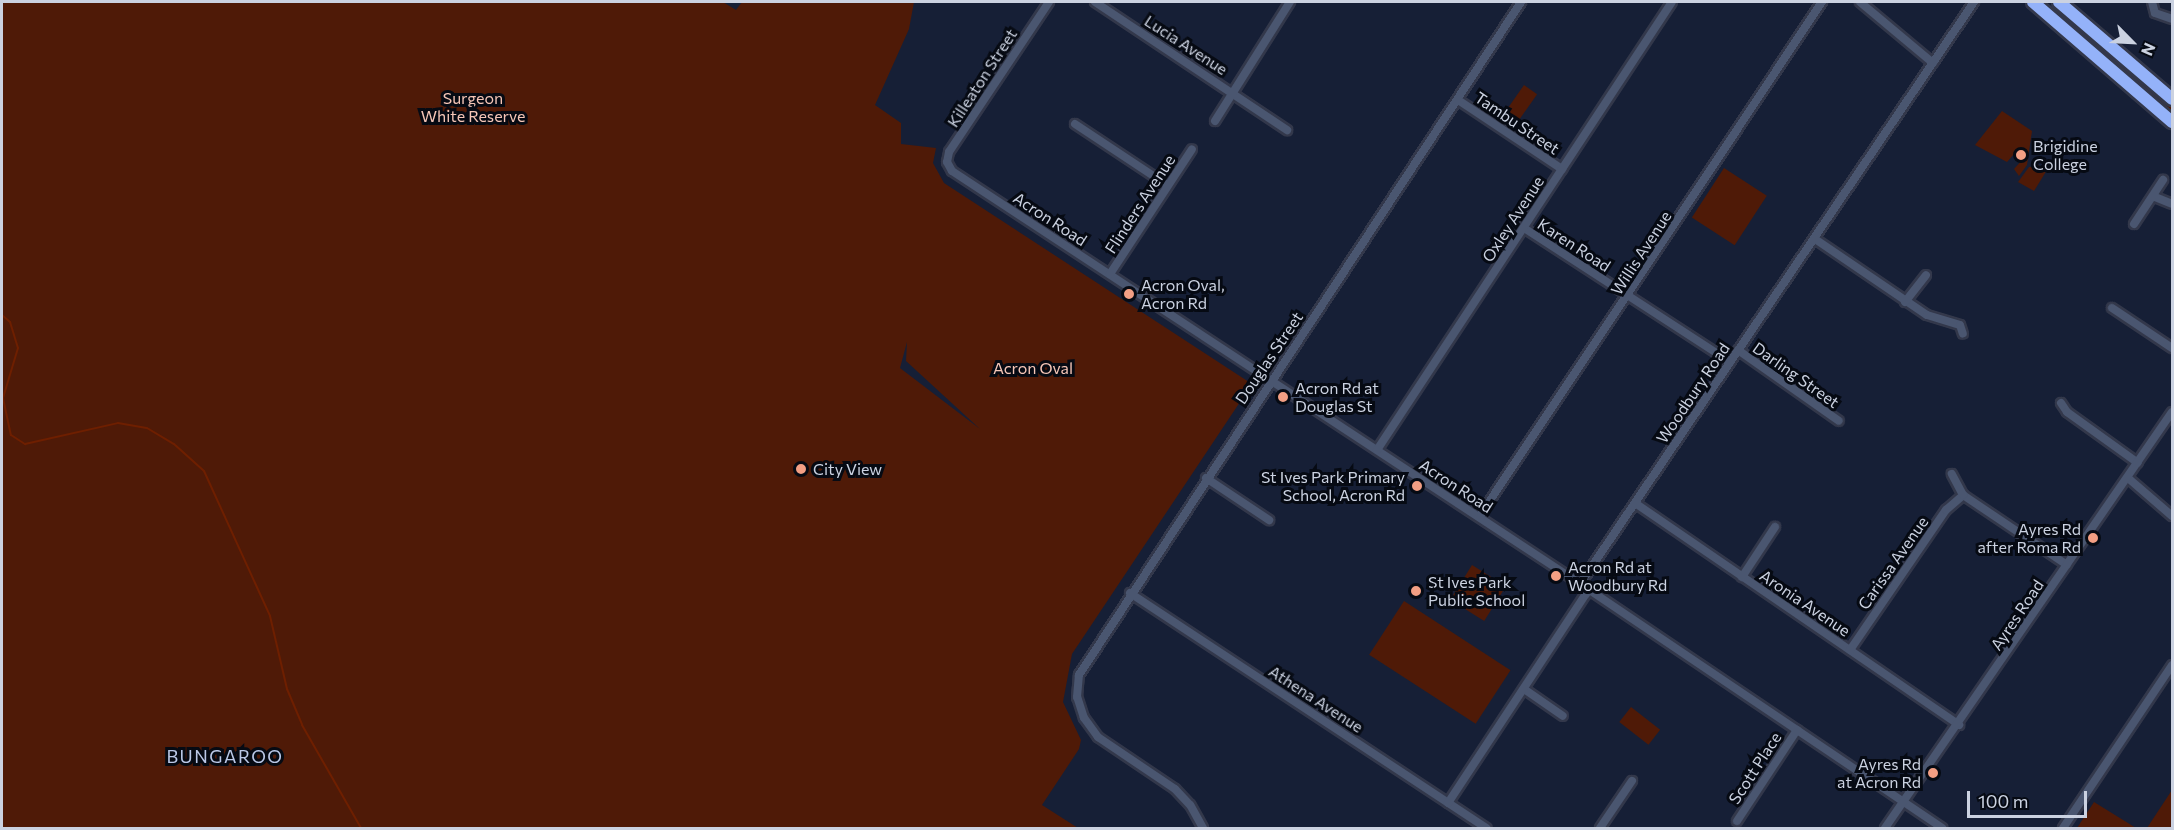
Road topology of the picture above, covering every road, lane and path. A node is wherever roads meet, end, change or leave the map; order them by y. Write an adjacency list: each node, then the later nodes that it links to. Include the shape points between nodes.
1 (1049, 2): 23 (street, Killeaton Street, via 950,152 947,162)
2 (1095, 2): 14 (street, Lucia Avenue)
3 (1290, 2): 14 (street)
4 (1521, 2): 16 (street, Douglas Street)
5 (1672, 2): 22 (street, Oxley Avenue)
6 (1822, 2): 33 (street, Willis Avenue)
7 (1860, 2): 13 (street)
8 (1974, 2): 13 (street, Woodbury Road)
9 (2033, 2): 18 (highway)
10 (2059, 2): 15 (highway)
11 (2152, 2): 12 (street, via 2155,13)
12 (2172, 19)
13 (1933, 63): 30 (street, Woodbury Road)
14 (1231, 91): 17 (street); 20 (street, Lucia Avenue)
15 (2172, 99)
16 (1458, 100): 22 (street, Tambu Street); 40 (street, Douglas Street)
17 (1215, 121)
18 (2172, 122)
19 (1075, 124): 25 (street)
20 (1287, 130)
21 (1192, 149): 25 (street, Flinders Avenue)
22 (1562, 169): 29 (street, Oxley Avenue)
23 (952, 171): 31 (street, Acron Road)
24 (2163, 180): 26 (street)
25 (1167, 185): 31 (street, Flinders Avenue)
26 (2155, 197): 27 (street); 28 (street)
27 (2172, 204)
28 (2134, 224)
29 (1524, 228): 33 (street, Karen Road); 44 (street, Oxley Avenue)
30 (1815, 239): 34 (street); 38 (street, Woodbury Road)
31 (1110, 274): 40 (street, Acron Road)
32 (1926, 275): 34 (street)
33 (1629, 297): 39 (street, Karen Road); 52 (street, Willis Avenue)
34 (1905, 302): 36 (street, via 1927,315 1960,325)
35 (2112, 308): 37 (street)
36 (1963, 334)
37 (2172, 348)
38 (1738, 350): 39 (street, Woodbury Road); 43 (street, Darling Street)
39 (1730, 362): 50 (street, Woodbury Road)
40 (1270, 381): 44 (street, Acron Road); 47 (street, Douglas Street)
41 (2061, 403): 45 (street, via 2067,412)
42 (2172, 412): 45 (street, Ayres Road)
43 (1839, 421)
44 (1377, 450): 52 (street, Acron Road)
45 (2138, 463): 48 (street, Ayres Road)
46 (1952, 474): 49 (street)
47 (1206, 478): 53 (street); 58 (street, Douglas Street)
48 (2128, 478): 51 (street); 55 (street, Ayres Road)
49 (1962, 495): 55 (street); 59 (street, Carissa Avenue, via 1946,510)
50 (1635, 503): 56 (street, Aronia Avenue); 57 (street, Woodbury Road, via 1584,578)
51 (2172, 516)
52 (1479, 517): 57 (street, Acron Road)
53 (1269, 520)
54 (1775, 527): 56 (street)
55 (2067, 566): 63 (street, Ayres Road)
56 (1742, 577): 59 (street, Aronia Avenue)
57 (1585, 587): 61 (street, Woodbury Road, via 1586,594); 64 (street, Acron Road)
58 (1130, 593): 66 (street, Athena Avenue); 69 (street, Douglas Street, via 1079,675 1077,697 1084,718 1098,737 1175,789)
59 (1850, 650): 63 (street, Aronia Avenue)
60 (2171, 671): 74 (street)
61 (1524, 689): 62 (street); 66 (street, Woodbury Road)
62 (1563, 716)
63 (1959, 725): 67 (street, Ayres Road)
64 (1797, 730): 67 (street, Acron Road); 68 (street, Scott Place)
65 (1632, 781): 71 (street)
66 (1448, 803): 70 (street, Athena Avenue)
67 (1904, 803): 72 (street, Ayres Road); 73 (street, Acron Road)
68 (1737, 821)
69 (1203, 828)
70 (1486, 828)
71 (1600, 828)
72 (1885, 828)
73 (1942, 828)
74 (2063, 828)

